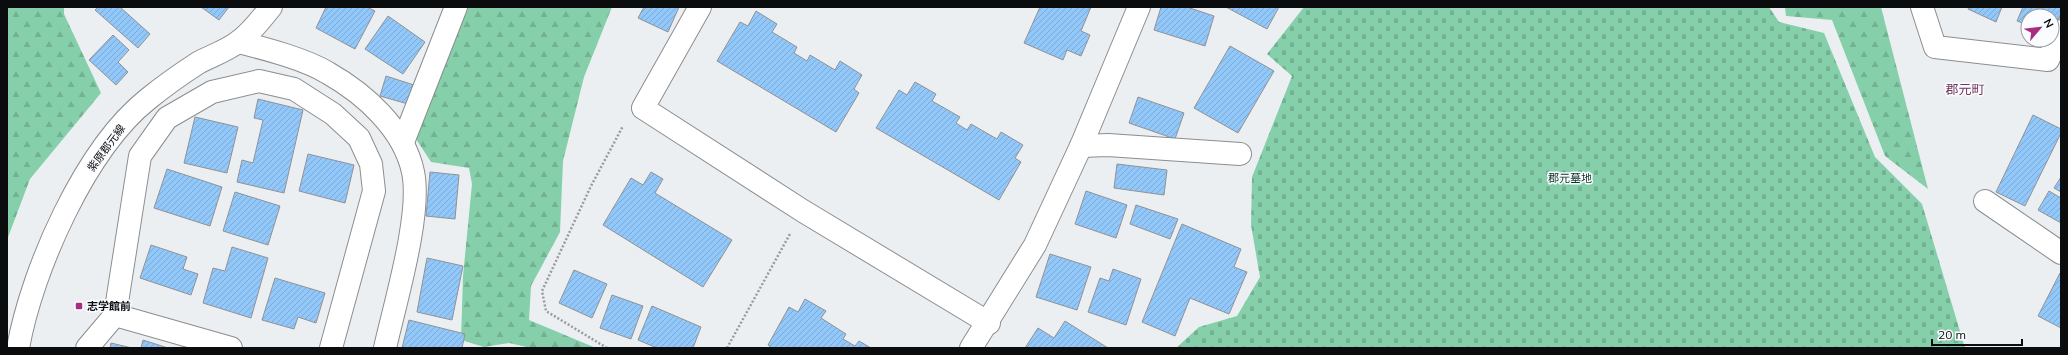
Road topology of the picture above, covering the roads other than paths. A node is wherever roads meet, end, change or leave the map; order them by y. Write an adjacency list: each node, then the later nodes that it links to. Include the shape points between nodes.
1 (271, 7): 7 (street, 紫原郡元線)
2 (456, 7): 8 (street)
3 (700, 7): 14 (street, via 643,108 803,211)
4 (1139, 7): 9 (street)
5 (1922, 7): 6 (street, via 1934,47 2048,60)
6 (2061, 31)
7 (239, 42): 8 (street, via 273,51 328,73 372,105); 15 (street, 紫原郡元線, via 198,64 148,99 100,152 51,243 33,293)
8 (403, 142): 19 (street, via 413,172 414,204 409,242)
9 (1081, 146): 10 (street, via 1108,145); 14 (street, via 1035,245)
10 (1240, 154)
11 (1985, 201): 12 (street)
12 (2061, 253)
13 (116, 316): 16 (street); 17 (street); 18 (street, via 140,156 167,118 212,92 259,81 294,89 332,114 359,138 371,164 374,191)
14 (989, 323): 20 (street)
15 (18, 348)
16 (88, 348)
17 (231, 348)
18 (331, 348)
19 (385, 348)
20 (971, 348)

